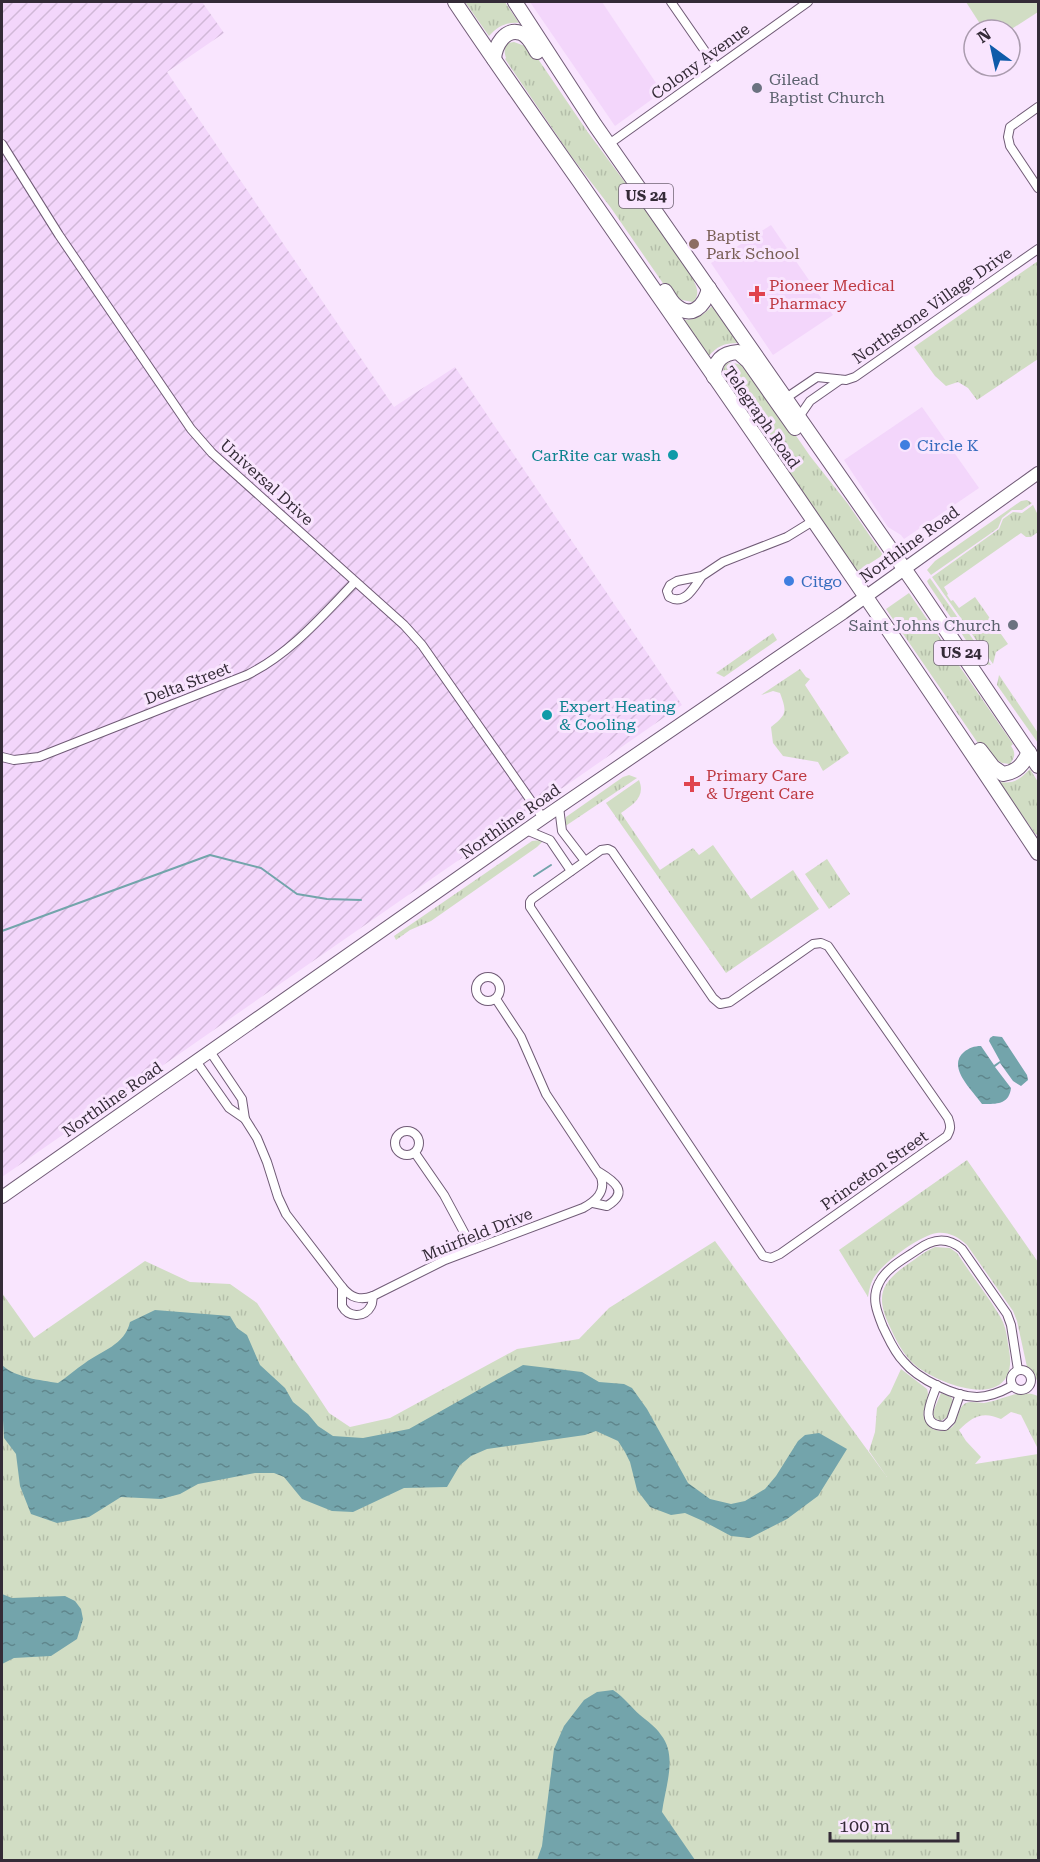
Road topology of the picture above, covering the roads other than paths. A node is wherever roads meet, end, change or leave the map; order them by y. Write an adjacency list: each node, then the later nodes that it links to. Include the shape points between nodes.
1 (455, 2): 5 (main road, Telegraph Road / US 24)
2 (515, 2): 9 (main road, Telegraph Road / US 24)
3 (671, 2): 6 (street)
4 (808, 2): 6 (street, Colony Avenue)
5 (494, 59): 9 (main road, via 506,36 521,33 590,130); 10 (main road, Telegraph Road / US 24)
6 (716, 67): 9 (street, Colony Avenue)
7 (1038, 107): 11 (street, via 1010,127 1008,137)
8 (2, 144): 23 (street, Universal Drive, via 191,429 212,453)
9 (613, 150): 13 (main road, Telegraph Road / US 24)
10 (579, 181): 13 (main road, via 612,214 683,311 697,309); 14 (main road, Telegraph Road / US 24)
11 (1038, 188)
12 (1038, 249): 15 (street, Northstone Village Drive, via 855,377)
13 (709, 288): 16 (main road, Telegraph Road / US 24)
14 (714, 377): 19 (main road, via 716,364 724,355 738,352 743,356 811,451 833,477); 20 (main road, Telegraph Road / US 24)
15 (840, 380): 16 (street, Northstone Village Drive, via 817,378); 17 (street, Northstone Village Drive, via 810,401)
16 (786, 398): 17 (main road, Telegraph Road / US 24)
17 (799, 417): 19 (main road, Telegraph Road / US 24)
18 (1038, 473): 21 (main road, Northline Road)
19 (844, 483): 21 (main road, Telegraph Road / US 24)
20 (813, 521): 22 (street, via 787,537 723,562); 24 (main road, Telegraph Road / US 24)
21 (904, 568): 24 (main road, Northline Road); 26 (main road, Telegraph Road / US 24)
22 (702, 576)
23 (355, 582): 27 (street, Delta Street, via 297,642 247,675 39,757); 30 (street, Universal Drive, via 422,645)
24 (865, 596): 25 (main road, Telegraph Road / US 24); 29 (main road, Northline Road)
25 (883, 622): 26 (main road, via 903,639 993,767 1003,774 1011,773); 32 (main road, Telegraph Road / US 24)
26 (1029, 752): 28 (main road, Telegraph Road / US 24)
27 (2, 757)
28 (1038, 766)
29 (559, 807): 30 (main road, Northline Road); 33 (street, via 562,831)
30 (543, 818): 31 (main road, Northline Road)
31 (525, 830): 34 (street, via 550,840); 36 (main road, Northline Road)
32 (1038, 853)
33 (585, 861): 34 (street, Princeton Street); 34 (street, Princeton Street, via 601,850 612,851 720,1004 730,1002 813,944 828,946 948,1118 951,1130 947,1136 780,1254 763,1256 530,907 532,898)
34 (571, 871)
35 (496, 999): 40 (street, via 521,1036 546,1094)
36 (209, 1050): 37 (main road, Northline Road); 38 (street, via 242,1099)
37 (196, 1061): 38 (street, via 229,1108); 41 (main road, Northline Road)
38 (246, 1119): 44 (street, via 264,1154 286,1214)
39 (415, 1152): 43 (street)
40 (598, 1171): 42 (street, via 603,1185); 42 (street, Muirfield Drive, via 619,1190 614,1202 607,1206)
41 (2, 1197)
42 (593, 1203): 43 (street, Muirfield Drive)
43 (473, 1249): 45 (street, Muirfield Drive)
44 (342, 1287): 45 (street, via 357,1298); 45 (street, Muirfield Drive, via 342,1306 350,1314 364,1313)
45 (373, 1296)
46 (1018, 1370): 47 (street, via 1007,1314 962,1250 950,1241 938,1240 922,1246 884,1274 876,1289 875,1304 897,1354 916,1374); 48 (street, via 1011,1377); 49 (street, via 1029,1375)
47 (937, 1385): 51 (street); 51 (street, via 928,1413 937,1425 949,1424)
48 (1012, 1386): 49 (street, via 1020,1391); 51 (street, via 986,1396)
49 (1029, 1387): 50 (street)
50 (1038, 1388)
51 (960, 1394)

